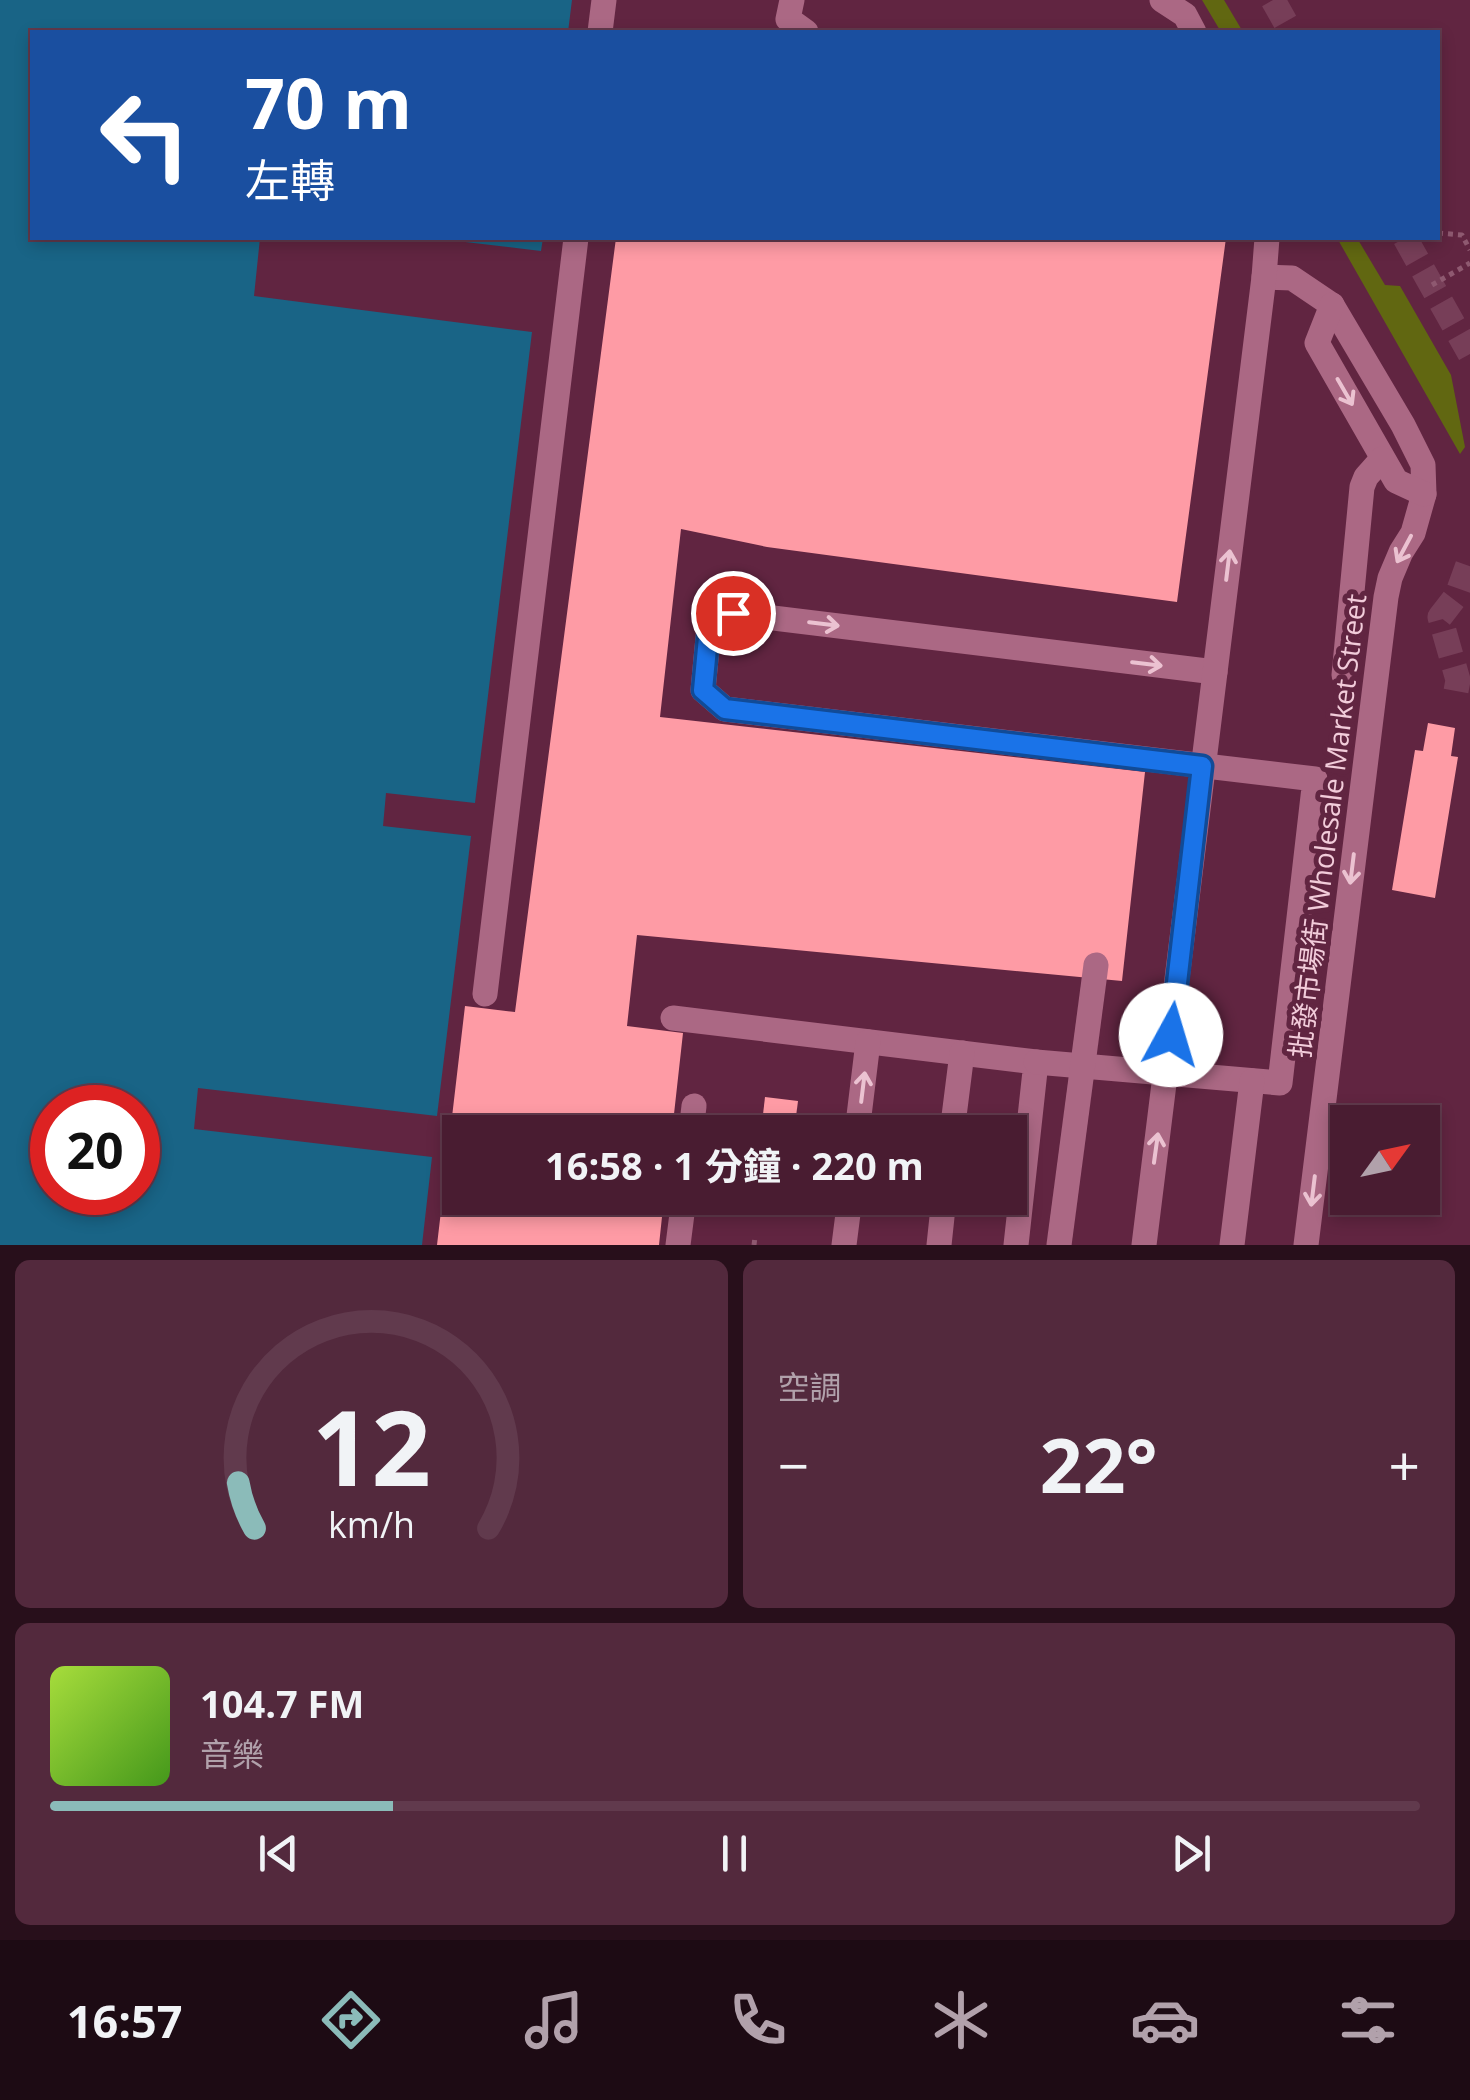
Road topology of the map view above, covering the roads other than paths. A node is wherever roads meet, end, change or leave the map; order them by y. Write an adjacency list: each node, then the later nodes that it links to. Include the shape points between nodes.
1 (604, 0): 4 (lane)
2 (792, 0): 5 (lane, via 788,19)
3 (1162, 0): 6 (lane, via 1185,15)
4 (600, 30)
5 (803, 30)
6 (1193, 30)
7 (576, 240): 17 (lane)
8 (1267, 240): 9 (lane)
9 (1264, 277): 10 (lane, via 1292,278); 13 (lane, one-way to 9)
10 (1332, 305): 11 (lane, one-way to 11, via 1317,343); 12 (lane, via 1404,425 1423,465)
11 (1382, 458): 12 (lane, via 1396,481); 14 (lane, via 1362,487)
12 (1424, 494): 38 (lane, 批發市場街 Wholesale Market Street, one-way to 38, via 1386,597)
13 (1215, 672): 15 (lane); 15 (lane, one-way to 13, via 725,709 703,690 709,627 733,613)
14 (1344, 675)
15 (1202, 766): 22 (lane); 23 (lane, via 1315,779 1280,1082)
16 (1096, 965): 35 (lane)
17 (485, 994)
18 (674, 1018): 19 (lane)
19 (868, 1042): 20 (lane); 26 (lane, one-way to 19)
20 (962, 1053): 21 (lane); 27 (lane)
21 (1036, 1062): 22 (lane); 34 (lane)
22 (1166, 1073): 23 (lane); 36 (lane, one-way to 22)
23 (1252, 1081): 37 (lane)
24 (694, 1106): 25 (lane)
25 (693, 1115)
26 (859, 1115)
27 (954, 1115)
28 (682, 1215): 31 (lane)
29 (848, 1215): 32 (lane)
30 (942, 1215): 33 (lane)
31 (678, 1245)
32 (844, 1245)
33 (939, 1245)
34 (1016, 1245)
35 (1060, 1245)
36 (1144, 1245)
37 (1232, 1245)
38 (1306, 1245)

